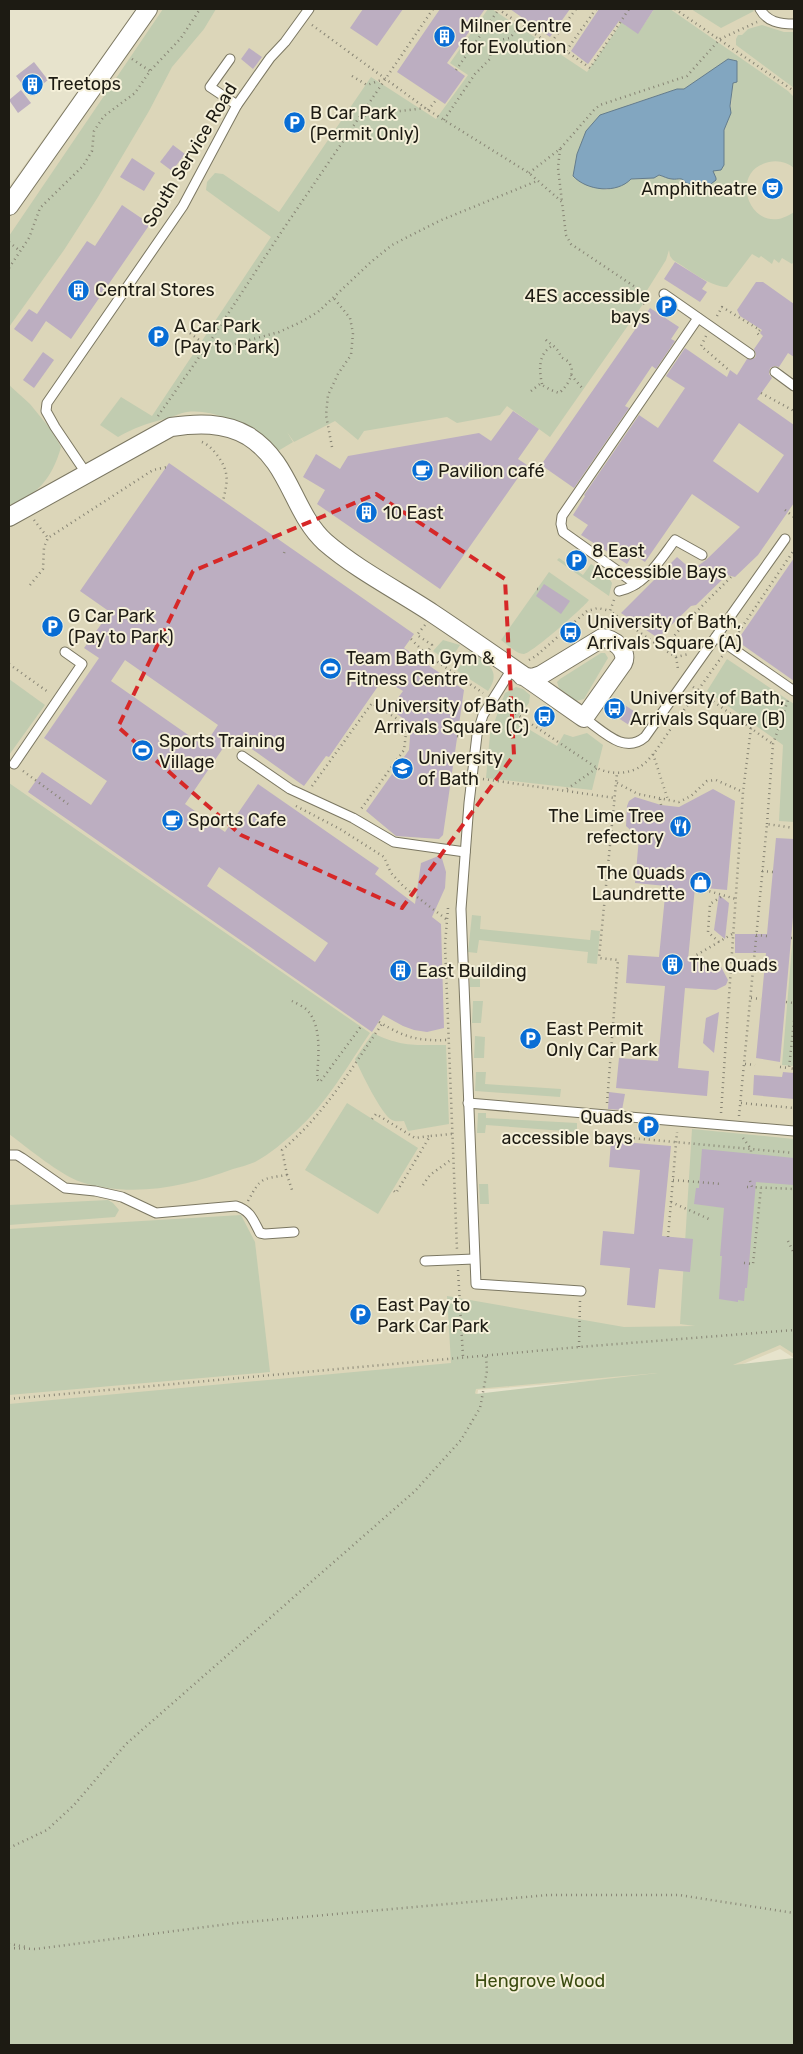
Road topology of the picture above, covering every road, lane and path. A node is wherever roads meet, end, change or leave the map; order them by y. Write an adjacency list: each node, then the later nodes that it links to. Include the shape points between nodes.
1 (148, 9): 15 (street)
2 (200, 9): 18 (path, via 181,38)
3 (309, 9): 11 (lane, South Service Road)
4 (432, 9): 20 (path)
5 (499, 9): 12 (path); 17 (path)
6 (576, 9): 12 (path, via 550,44)
7 (596, 9): 8 (path, via 566,52 590,68)
8 (628, 9)
9 (675, 9): 14 (path)
10 (762, 12): 13 (lane, via 772,21); 14 (path, via 758,21)
11 (302, 19): 20 (path); 23 (lane, South Service Road)
12 (521, 24): 26 (path, via 510,38 491,44 490,59 475,74)
13 (794, 24)
14 (720, 39): 21 (path); 27 (path, via 687,76 600,105)
15 (119, 50): 18 (path); 31 (street)
16 (230, 58): 23 (lane, via 210,87)
17 (456, 70)
18 (150, 71): 33 (path, via 135,93 104,116 94,131 92,151 83,166 40,208 29,238)
19 (352, 76): 20 (path, via 368,85)
20 (385, 78): 24 (path); 25 (path)
21 (794, 91)
22 (436, 99): 24 (path)
23 (237, 105): 62 (lane, South Service Road, via 183,206 47,403 46,411)
24 (427, 109): 25 (path); 26 (path)
25 (360, 116): 45 (path)
26 (444, 120): 28 (path)
27 (560, 149): 28 (path); 30 (path, via 558,168)
28 (529, 173): 29 (path)
29 (537, 181): 30 (path); 36 (path, via 439,221 392,246)
30 (562, 202): 37 (path, via 566,235 571,244)
31 (9, 206)
32 (9, 242): 33 (path)
33 (20, 251): 34 (path)
34 (9, 268)
35 (664, 294): 38 (lane)
36 (334, 297): 45 (path, via 318,312 278,332 220,348); 60 (path, via 350,318 353,334 351,355 328,396 326,415)
37 (651, 298): 38 (path); 39 (path)
38 (675, 302): 41 (lane)
39 (643, 304)
40 (722, 308): 43 (path, via 760,330 757,334)
41 (698, 318): 48 (lane); 73 (lane, via 562,516 563,532)
42 (186, 330): 45 (path)
43 (760, 336)
44 (545, 339): 46 (path)
45 (207, 346): 58 (path)
46 (552, 346): 51 (path, via 572,366); 52 (path, via 541,359)
47 (701, 346): 49 (path)
48 (750, 354)
49 (730, 371)
50 (775, 372): 53 (lane)
51 (570, 375): 52 (path, via 564,390 559,393); 54 (path)
52 (542, 384): 55 (path)
53 (794, 386)
54 (583, 389)
55 (531, 391)
56 (761, 393): 57 (path)
57 (794, 411)
58 (156, 419)
59 (199, 441): 63 (path, via 214,452 226,473)
60 (332, 447)
61 (167, 467): 68 (path, via 153,470)
62 (86, 473): 65 (street); 80 (street, via 171,427 210,424 234,430 264,449 277,465 320,537)
63 (223, 501)
64 (785, 510): 66 (path)
65 (9, 517)
66 (794, 517)
67 (32, 518): 68 (path)
68 (48, 538): 74 (path, via 44,547 43,569)
69 (784, 539): 81 (lane)
70 (794, 550): 89 (path, bridge)
71 (702, 555): 73 (lane, via 675,540 655,567)
72 (732, 576): 83 (path)
73 (636, 584): 77 (lane)
74 (30, 585)
75 (537, 589): 76 (path)
76 (541, 589)
77 (619, 591)
78 (611, 606): 79 (path)
79 (610, 611): 83 (path); 90 (path, via 598,608 587,611)
80 (433, 614): 85 (path, via 418,635 432,645); 90 (street)
81 (716, 637): 91 (lane); 92 (lane)
82 (411, 639): 85 (path)
83 (663, 650): 87 (path)
84 (65, 652): 93 (lane, via 82,664)
85 (426, 654): 94 (path, via 484,692)
86 (689, 654): 87 (path)
87 (676, 657): 91 (path, via 679,677)
88 (9, 664): 93 (path)
89 (715, 666)
90 (519, 668): 95 (street); 95 (street, via 532,678 541,676 597,640 611,640 624,651 625,659); 105 (lane, via 479,725)
91 (685, 682): 95 (lane, via 638,743 620,743); 96 (path)
92 (793, 690): 99 (path)
93 (58, 698): 102 (lane)
94 (480, 698)
95 (584, 718)
96 (751, 728): 99 (path); 108 (path)
97 (466, 730): 98 (path, via 465,738)
98 (457, 736)
99 (773, 744): 117 (path)
100 (653, 754): 112 (path)
101 (242, 756): 109 (lane, via 290,789)
102 (14, 764): 114 (path)
103 (597, 768): 107 (path)
104 (618, 773): 106 (path)
105 (472, 778): 107 (path); 119 (lane)
106 (617, 782): 110 (path); 111 (path, via 638,794)
107 (566, 790): 110 (path)
108 (743, 792): 112 (path, via 716,780 707,781 680,802); 127 (path)
109 (306, 796): 116 (lane); 116 (path, via 372,703 406,725 404,750)
110 (615, 798): 120 (path)
111 (660, 799): 112 (path); 115 (path)
112 (668, 800)
113 (290, 802): 128 (path, via 384,857 391,873 404,887)
114 (68, 804)
115 (661, 805)
116 (353, 818): 119 (lane, via 394,842)
117 (767, 824): 118 (path); 121 (path)
118 (794, 828)
119 (464, 852): 148 (lane, via 461,909)
120 (608, 871): 123 (path); 151 (path, via 599,958 618,960)
121 (762, 871): 122 (path); 130 (path)
122 (773, 872)
123 (616, 876)
124 (695, 887): 125 (path)
125 (724, 895): 127 (path); 132 (path, via 710,904 708,932)
126 (449, 900): 128 (path)
127 (736, 900): 129 (path)
128 (446, 920): 142 (path, via 443,944)
129 (734, 933): 132 (path); 154 (path)
130 (756, 935): 131 (path); 134 (path)
131 (767, 936)
132 (719, 942): 133 (path)
133 (688, 960)
134 (750, 998): 135 (path); 143 (path)
135 (761, 999)
136 (292, 1001): 140 (path, via 306,1009 313,1020 319,1047 317,1079 320,1082)
137 (786, 1002): 138 (path)
138 (794, 1003)
139 (794, 1021): 141 (path)
140 (362, 1025)
141 (794, 1036): 146 (path)
142 (448, 1040): 157 (path); 166 (path, via 423,1041 398,1034 380,1023 336,1093 313,1121 282,1150)
143 (745, 1064): 144 (path); 149 (path)
144 (755, 1065)
145 (780, 1067): 146 (path)
146 (790, 1068): 147 (path)
147 (794, 1069)
148 (468, 1103): 151 (lane); 184 (lane)
149 (741, 1103): 150 (path); 155 (path)
150 (794, 1108)
151 (606, 1115): 153 (lane)
152 (372, 1119): 159 (path, via 376,1114 415,1138)
153 (678, 1121): 154 (lane); 160 (path)
154 (720, 1124): 155 (lane)
155 (741, 1126): 156 (lane); 161 (path, via 743,1138)
156 (794, 1131)
157 (452, 1134): 159 (path); 165 (path)
158 (599, 1135): 160 (path)
159 (430, 1136): 176 (path, via 396,1193)
160 (676, 1142): 161 (path); 167 (path)
161 (751, 1150): 162 (path); 164 (path)
162 (794, 1153)
163 (9, 1155): 178 (lane, via 22,1158 65,1188 122,1197 156,1212 236,1206)
164 (751, 1155)
165 (452, 1159): 170 (path, via 430,1175); 186 (path)
166 (287, 1175): 175 (path); 178 (path, via 260,1181)
167 (672, 1180): 169 (path); 177 (path)
168 (750, 1181): 172 (path)
169 (722, 1184)
170 (423, 1185)
171 (747, 1187): 172 (path)
172 (752, 1188): 173 (path)
173 (761, 1188): 174 (path); 187 (path, via 753,1264)
174 (794, 1189)
175 (292, 1190)
176 (394, 1191)
177 (671, 1202): 179 (path); 181 (path)
178 (244, 1209): 180 (lane, via 251,1214 260,1233)
179 (708, 1219)
180 (294, 1232)
181 (668, 1237)
182 (788, 1241): 183 (path)
183 (793, 1251)
184 (474, 1259): 186 (lane); 188 (lane, via 476,1284)
185 (425, 1261): 186 (lane)
186 (458, 1261): 192 (path)
187 (744, 1263)
188 (581, 1292): 190 (path)
189 (794, 1330): 190 (path)
190 (579, 1347): 191 (path)
191 (486, 1356): 192 (path); 194 (path, via 487,1371 480,1408 461,1440 415,1491 126,1744 48,1830)
192 (463, 1358): 193 (path)
193 (9, 1399)
194 (9, 1848)
195 (794, 1913): 198 (path, via 678,1895 548,1895 236,1923)
196 (9, 1944): 198 (path)
197 (9, 1948): 198 (path)
198 (36, 1949)

